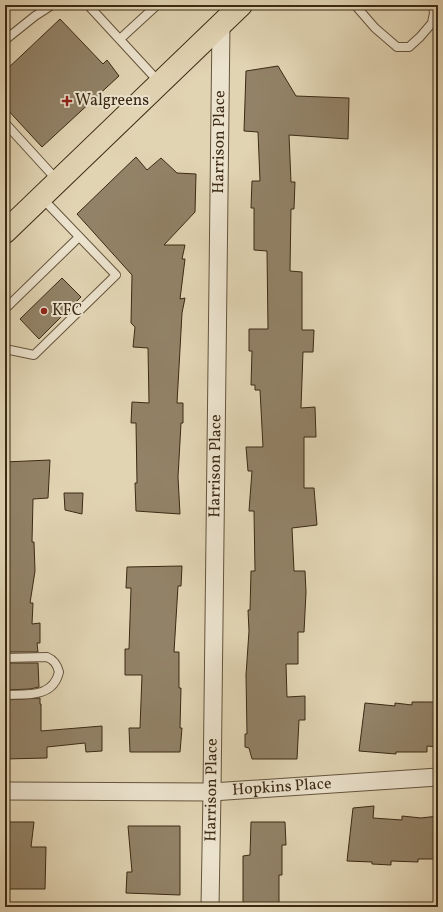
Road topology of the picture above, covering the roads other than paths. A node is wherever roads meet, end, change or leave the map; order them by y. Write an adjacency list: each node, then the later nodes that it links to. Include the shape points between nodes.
1 (52, 5): 10 (lane)
2 (89, 5): 9 (lane)
3 (156, 5): 9 (lane)
4 (241, 5): 8 (main road)
5 (355, 5): 7 (lane, via 397,48 409,47 420,37 432,22)
6 (424, 5): 7 (lane)
7 (435, 7)
8 (221, 24): 11 (main road); 23 (street, Harrison Place)
9 (120, 39): 11 (lane)
10 (5, 40)
11 (160, 83): 13 (main road)
12 (5, 123): 13 (lane)
13 (58, 181): 14 (main road)
14 (41, 197): 15 (main road); 16 (lane)
15 (5, 232)
16 (79, 237): 17 (lane); 18 (lane, via 116,275 34,355)
17 (5, 309)
18 (5, 350)
19 (5, 658): 20 (lane, via 47,657 56,664 59,672 55,683 47,691)
20 (5, 694)
21 (438, 777): 23 (street, Hopkins Place)
22 (5, 791): 23 (street, Hopkins Place)
23 (212, 792): 24 (street, Harrison Place)
24 (210, 907)

